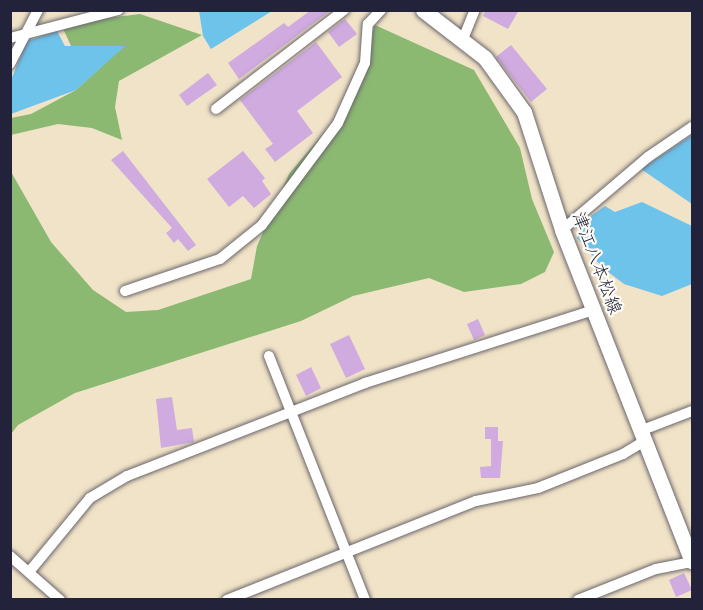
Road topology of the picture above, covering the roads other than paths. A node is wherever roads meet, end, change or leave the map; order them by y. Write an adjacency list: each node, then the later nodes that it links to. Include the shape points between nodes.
1 (38, 10): 7 (street)
2 (118, 10): 7 (street)
3 (344, 10): 11 (street)
4 (381, 10): 14 (street, via 368,24 361,74 338,123 262,225 220,259)
5 (423, 10): 9 (main road, 津江八本松線)
6 (475, 10): 9 (street)
7 (25, 34): 8 (street); 10 (street)
8 (10, 38)
9 (463, 39): 13 (main road, 津江八本松線, via 507,83 524,112)
10 (10, 64)
11 (216, 109)
12 (693, 127): 13 (street, via 648,157)
13 (562, 230): 15 (main road, 津江八本松線)
14 (125, 291)
15 (594, 310): 18 (street, via 417,365); 19 (main road, 津江八本松線)
16 (269, 356): 18 (street)
17 (693, 411): 19 (street)
18 (290, 412): 20 (street); 23 (street, via 105,488 69,520)
19 (642, 436): 20 (street, via 623,454 538,488 476,501); 22 (main road, 津江八本松線)
20 (345, 552): 25 (street); 26 (street)
21 (10, 556): 23 (street)
22 (693, 561): 27 (street, via 656,569)
23 (29, 572): 24 (street)
24 (60, 600)
25 (226, 600)
26 (365, 600)
27 (578, 600)

